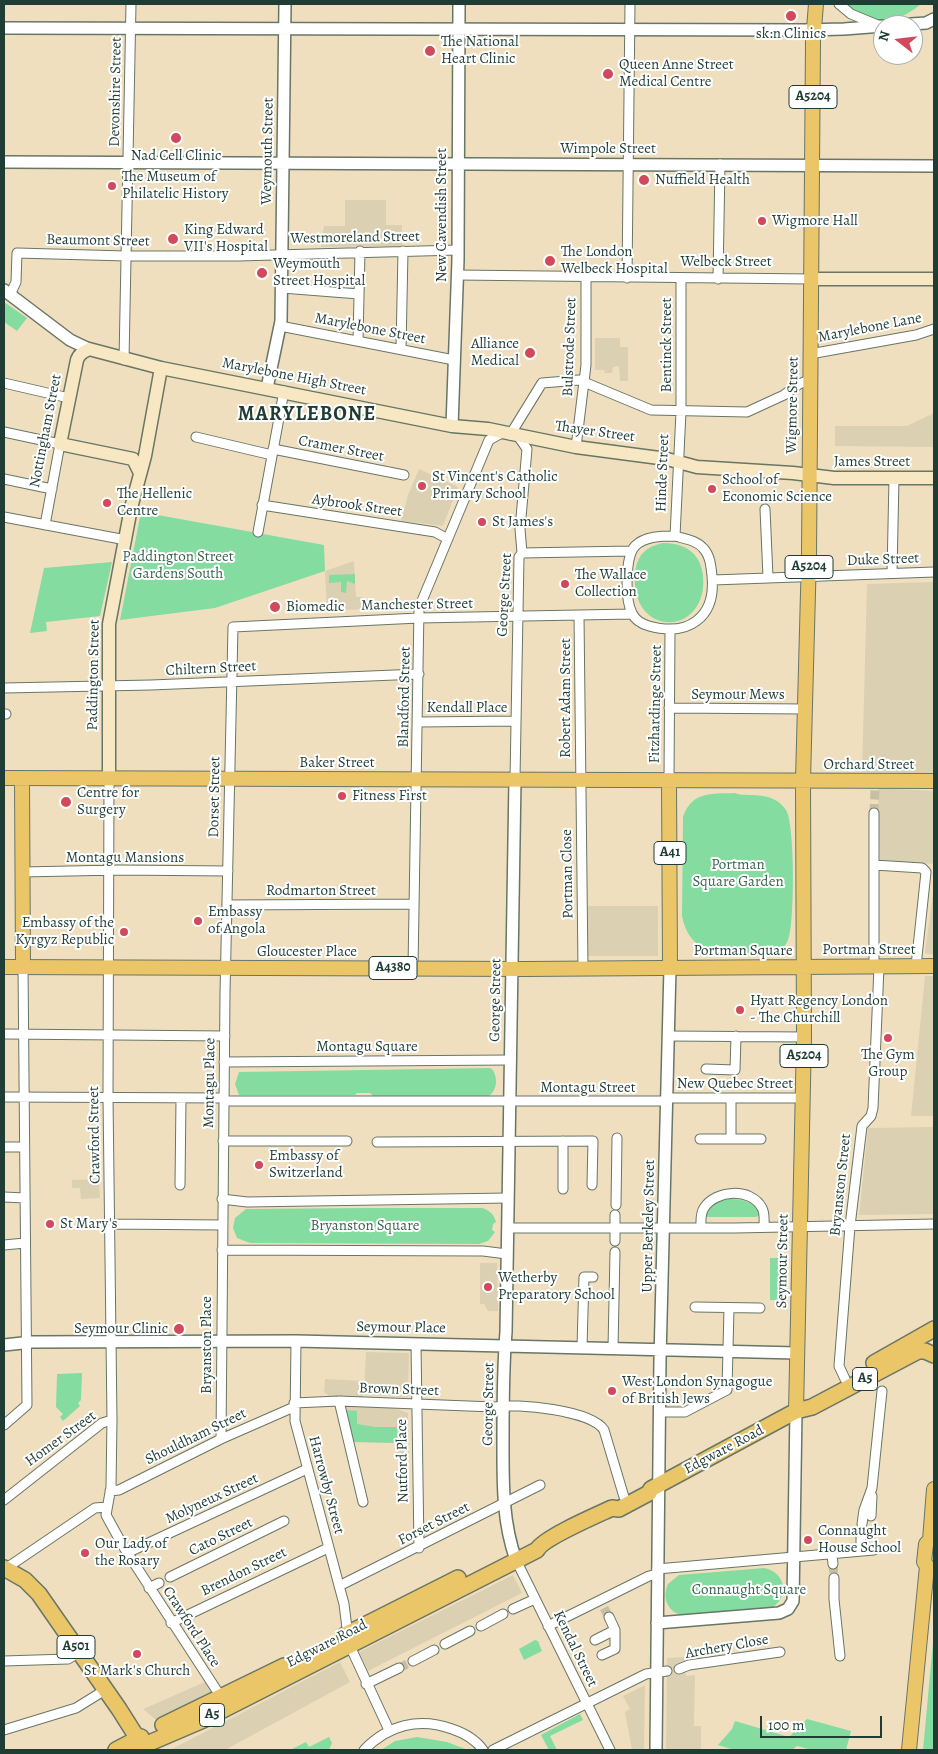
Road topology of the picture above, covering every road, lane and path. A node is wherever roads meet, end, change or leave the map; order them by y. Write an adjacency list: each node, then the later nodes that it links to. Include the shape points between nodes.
1 (131, 4): 10 (street, Devonshire Street)
2 (285, 4): 12 (street, Weymouth Street)
3 (459, 4): 13 (street, New Cavendish Street)
4 (630, 4): 11 (street)
5 (816, 4): 14 (main road, A5204)
6 (839, 4): 7 (street, via 851,14)
7 (873, 23)
8 (873, 26): 14 (street)
9 (4, 28): 10 (street)
10 (131, 29): 12 (street); 16 (street, Devonshire Street)
11 (630, 29): 13 (street); 14 (street); 20 (street)
12 (284, 30): 13 (street); 19 (street, Weymouth Street)
13 (459, 30): 17 (street, New Cavendish Street)
14 (815, 30): 21 (main road, Wigmore Street / A5204)
15 (4, 162): 16 (street, Wimpole Street)
16 (129, 162): 19 (street, Wimpole Street); 27 (street, Devonshire Street)
17 (457, 164): 19 (street, Wimpole Street); 20 (street, Wimpole Street); 23 (street, New Cavendish Street)
18 (720, 164): 20 (street, Wimpole Street); 21 (street, Wimpole Street); 32 (street)
19 (282, 165): 26 (street, Weymouth Street)
20 (629, 165): 30 (street)
21 (812, 165): 22 (street, Wimpole Street); 33 (main road, Wigmore Street / A5204)
22 (934, 166)
23 (458, 250): 25 (street, Westmoreland Street); 28 (street, New Cavendish Street)
24 (360, 251): 25 (street, Westmoreland Street); 26 (street, Westmoreland Street); 37 (street)
25 (403, 251): 41 (street)
26 (282, 253): 27 (street, Beaumont Street); 35 (street, Weymouth Street)
27 (126, 256): 36 (street, Beaumont Street, via 17,253 16,282); 44 (street, Devonshire Street)
28 (457, 275): 29 (street, Welbeck Street); 45 (street, New Cavendish Street)
29 (586, 278): 30 (street, Welbeck Street); 48 (street, Bulstrode Street)
30 (628, 278): 31 (street, Welbeck Street)
31 (680, 278): 32 (street, Welbeck Street); 53 (street, Bentinck Street)
32 (718, 279): 33 (street, Welbeck Street)
33 (811, 279): 34 (main road, Welbeck Street); 43 (main road, Wigmore Street / A5204)
34 (934, 279)
35 (282, 288): 37 (street); 38 (street, Weymouth Street)
36 (7, 293): 42 (street)
37 (359, 294): 40 (street)
38 (280, 326): 40 (street, Marylebone Street); 50 (street, Weymouth Street)
39 (934, 329): 43 (street, Marylebone Lane, via 907,337)
40 (358, 341): 41 (street, Marylebone Street)
41 (401, 349): 45 (street, Marylebone Street)
42 (84, 352): 44 (main road, Marylebone High Street); 52 (main road, Nottingham Street)
43 (810, 354): 47 (main road, Wigmore Street / A5204)
44 (124, 360): 46 (main road, Marylebone High Street)
45 (454, 360): 54 (street, New Cavendish Street)
46 (158, 368): 50 (main road, Marylebone High Street); 63 (main road, Paddington Street)
47 (810, 380): 53 (street, via 747,412); 69 (main road, Wigmore Street / A5204)
48 (585, 382): 53 (street, via 641,407); 57 (street, via 542,383); 61 (street, Bulstrode Street)
49 (4, 383): 52 (street)
50 (267, 388): 51 (main road, Marylebone High Street)
51 (284, 391): 54 (main road, Marylebone High Street); 64 (street)
52 (69, 398): 60 (main road, Nottingham Street)
53 (680, 412): 66 (street, Hinde Street)
54 (452, 426): 56 (main road, Marylebone High Street)
55 (4, 432): 60 (street)
56 (485, 435): 57 (main road, Marylebone High Street, via 488,429); 80 (street, Blandford Street)
57 (510, 435): 59 (main road, Thayer Street); 62 (street)
58 (196, 437): 64 (street, Cramer Street)
59 (540, 440): 61 (main road, Thayer Street); 62 (street)
60 (60, 444): 65 (main road); 73 (street, Nottingham Street)
61 (576, 447): 66 (main road, Thayer Street)
62 (527, 449): 83 (street, George Street, via 520,529)
63 (146, 450): 65 (main road); 67 (main road, Paddington Street)
64 (272, 452): 68 (street, Cramer Street); 74 (street)
65 (133, 459): 67 (main road)
66 (677, 462): 69 (main road, Thayer Street); 79 (street, Hinde Street)
67 (140, 473): 81 (main road, Paddington Street)
68 (404, 475)
69 (810, 475): 70 (main road, James Street); 86 (main road, Wigmore Street / A5204)
70 (894, 478): 71 (main road, James Street); 85 (street)
71 (934, 478)
72 (4, 479): 73 (street)
73 (52, 489): 77 (street, Nottingham Street)
74 (262, 506): 78 (street); 80 (street, Aybrook Street, via 435,532)
75 (765, 510): 87 (street)
76 (4, 518): 77 (street)
77 (45, 525): 81 (street)
78 (258, 532)
79 (675, 536): 82 (street, via 641,541); 88 (street, via 689,540 707,552)
80 (446, 538): 92 (street, Blandford Street, via 421,600)
81 (126, 540): 97 (main road, Paddington Street, via 109,624)
82 (631, 551): 83 (street); 89 (street, via 628,584)
83 (522, 553): 91 (street, George Street, via 519,557)
84 (934, 572): 85 (street, Duke Street)
85 (892, 573): 86 (street, Duke Street)
86 (809, 576): 87 (street, Duke Street); 100 (main road, Wigmore Street / A5204)
87 (768, 577): 88 (street, Duke Street)
88 (712, 580): 94 (street, via 712,596 705,614 697,622)
89 (632, 614): 90 (street, Manchester Street); 94 (street, via 648,626)
90 (579, 615): 91 (street, Manchester Street); 109 (street, Robert Adam Street)
91 (517, 617): 92 (street, Manchester Street); 102 (street, George Street)
92 (419, 618): 93 (street, Manchester Street); 95 (street, Blandford Street)
93 (233, 627): 96 (street, Dorset Street)
94 (670, 629): 99 (street, Fitzhardinge Street)
95 (419, 674): 96 (street, Chiltern Street); 101 (street, Blandford Street)
96 (232, 681): 97 (street, Chiltern Street); 106 (street, Dorset Street)
97 (109, 685): 98 (street, Chiltern Street); 105 (main road, Paddington Street)
98 (4, 688)
99 (669, 708): 100 (street, Seymour Mews); 110 (street, Fitzhardinge Street)
100 (806, 709): 111 (main road, Wigmore Street / A5204)
101 (418, 722): 102 (street, Kendall Place); 107 (street, Blandford Street)
102 (516, 722): 108 (street, George Street)
103 (4, 778): 104 (main road, Baker Street)
104 (22, 778): 105 (main road, Baker Street); 117 (main road)
105 (109, 778): 106 (main road, Baker Street); 115 (street, Crawford Street)
106 (229, 778): 107 (main road, Baker Street); 116 (street, Dorset Street)
107 (416, 779): 108 (main road, Baker Street); 118 (street, Blandford Street)
108 (515, 779): 109 (main road, Baker Street); 130 (street, George Street)
109 (580, 780): 110 (main road, Baker Street); 131 (street, Portman Close)
110 (669, 780): 111 (main road); 129 (main road, A41)
111 (803, 780): 112 (main road, Orchard Street, via 874,785); 126 (main road, Portman Square / A5204)
112 (934, 781)
113 (874, 813): 114 (street, Bryanston Street)
114 (874, 866): 120 (street, via 922,868 926,872); 127 (street, Bryanston Street)
115 (110, 870): 116 (street, Montagu Mansions); 117 (street, Montagu Mansions); 124 (street, Crawford Street)
116 (228, 871): 119 (street, Dorset Street)
117 (22, 872): 123 (main road)
118 (414, 904): 119 (street, Rodmarton Street); 128 (street, Blandford Street)
119 (227, 905): 125 (street, Dorset Street)
120 (916, 966): 121 (main road, Portman Street / A4380); 127 (main road, Portman Street / A4380)
121 (934, 966)
122 (4, 967): 123 (main road, Gloucester Place / A4380)
123 (23, 967): 124 (main road, Gloucester Place / A4380); 133 (street)
124 (109, 967): 125 (main road, Gloucester Place / A4380); 134 (street, Crawford Street)
125 (226, 967): 128 (main road, Gloucester Place / A4380); 135 (street, Montagu Place)
126 (805, 967): 127 (main road, Portman Street / A4380); 129 (main road, Portman Square / A4380); 138 (main road, Seymour Street / A5204)
127 (877, 967): 174 (street, Bryanston Street, via 873,1108 862,1126)
128 (413, 968): 130 (main road, Gloucester Place / A4380)
129 (670, 968): 131 (main road, Gloucester Place / A4380); 136 (street, Upper Berkeley Street)
130 (511, 969): 131 (main road, Gloucester Place / A4380); 139 (street, George Street)
131 (583, 969)
132 (4, 1034): 133 (street)
133 (23, 1034): 134 (street); 143 (street)
134 (108, 1035): 135 (street); 144 (street, Crawford Street)
135 (225, 1036): 140 (street, Montagu Place)
136 (668, 1036): 137 (street); 148 (street, Upper Berkeley Street)
137 (736, 1036): 138 (street); 141 (street, via 735,1070)
138 (804, 1037): 147 (main road, Seymour Street / A5204)
139 (511, 1060): 140 (street, Montagu Square); 150 (street, George Street)
140 (224, 1062): 149 (street, Montagu Place)
141 (706, 1069)
142 (4, 1097): 143 (street)
143 (24, 1097): 144 (street); 161 (street)
144 (108, 1097): 145 (street); 171 (street, Crawford Street)
145 (181, 1098): 149 (street); 162 (street)
146 (732, 1098): 147 (street, New Quebec Street); 148 (street, New Quebec Street); 153 (street)
147 (803, 1098): 176 (main road, Seymour Street / A5204)
148 (667, 1099): 150 (street, Montagu Street); 179 (street, Upper Berkeley Street)
149 (224, 1100): 150 (street); 155 (street, Montagu Place)
150 (510, 1102): 159 (street, George Street)
151 (617, 1138): 169 (street)
152 (700, 1139): 153 (street)
153 (732, 1139): 154 (street)
154 (761, 1139)
155 (223, 1141): 156 (street); 168 (street, Montagu Place)
156 (347, 1141)
157 (563, 1141): 159 (street); 163 (street, via 593,1141); 164 (street)
158 (377, 1142): 159 (street)
159 (509, 1142): 167 (street, George Street)
160 (4, 1147): 161 (street)
161 (24, 1147): 166 (street)
162 (180, 1185)
163 (592, 1186)
164 (563, 1189)
165 (4, 1198): 166 (street)
166 (25, 1198): 182 (street)
167 (508, 1198): 168 (street, via 247,1202); 177 (street, George Street)
168 (222, 1199): 173 (street)
169 (616, 1204)
170 (615, 1215): 178 (street)
171 (110, 1224): 173 (street); 194 (street, Crawford Street)
172 (934, 1224): 174 (street)
173 (222, 1225): 184 (street)
174 (850, 1226): 176 (street); 205 (street, Bryanston Street, via 839,1366)
175 (764, 1227): 176 (street); 180 (street); 180 (street, via 763,1209 759,1204 747,1196 732,1193 716,1197 704,1207)
176 (800, 1227): 203 (main road, Seymour Street / A5204)
177 (508, 1228): 178 (street); 186 (street, George Street)
178 (615, 1228): 179 (street); 181 (street)
179 (663, 1228): 180 (street); 201 (street, Upper Berkeley Street)
180 (701, 1228)
181 (615, 1241)
182 (25, 1244): 183 (street); 195 (street)
183 (4, 1245)
184 (222, 1250): 186 (street, via 483,1251); 192 (street, Bryanston Place)
185 (615, 1252): 200 (street)
186 (508, 1254): 197 (street, George Street)
187 (593, 1277): 199 (street, via 584,1277)
188 (695, 1307): 189 (street)
189 (729, 1308): 190 (street); 202 (street)
190 (760, 1308)
191 (934, 1329): 205 (highway, Edgware Road / A5)
192 (221, 1340): 193 (street, Seymour Place); 194 (street, Seymour Place); 215 (street, Bryanston Place)
193 (296, 1341): 196 (street, Seymour Place); 209 (street, Harrowby Street)
194 (112, 1342): 195 (street, Seymour Place); 213 (street, Crawford Street)
195 (26, 1343): 198 (street, Seymour Place); 214 (street, via 28,1405)
196 (416, 1344): 197 (street, Seymour Place); 208 (street, Nutford Place)
197 (505, 1344): 199 (street, Seymour Place); 210 (street, George Street)
198 (4, 1345)
199 (582, 1347): 200 (street, Seymour Place)
200 (613, 1348): 201 (street, Seymour Place)
201 (660, 1350): 202 (street, Seymour Place); 212 (street, Upper Berkeley Street)
202 (729, 1350): 203 (street, Seymour Place); 212 (street, via 726,1390 685,1412)
203 (798, 1353): 211 (main road, Seymour Street / A5204)
204 (934, 1355): 211 (highway, Edgware Road / A5, via 918,1351 812,1407)
205 (845, 1380): 211 (highway, Edgware Road / A5)
206 (882, 1391): 219 (street)
207 (339, 1401): 208 (street, Brown Street); 209 (street, Brown Street); 224 (street)
208 (416, 1404): 210 (street, Brown Street); 231 (street, Nutford Place)
209 (294, 1405): 215 (street, Shouldham Street); 216 (street, Harrowby Street)
210 (503, 1406): 222 (street, Brown Street, via 547,1409 584,1418 601,1426); 225 (street, George Street)
211 (796, 1411): 218 (highway, Edgware Road / A5); 238 (street, Seymour Street)
212 (659, 1412): 218 (street, Upper Berkeley Street)
213 (112, 1420): 221 (street, Crawford Street); 223 (street, Homer Street, via 102,1423)
214 (4, 1424)
215 (220, 1440): 221 (street, Shouldham Street, via 119,1490)
216 (307, 1469): 232 (street, Harrowby Street); 235 (street, Molyneux Street)
217 (540, 1485): 225 (street, Forset Street)
218 (655, 1487): 222 (highway, Edgware Road / A5, via 646,1485); 227 (highway, Edgware Road / A5, via 649,1494 619,1509); 242 (street, Upper Berkeley Street)
219 (872, 1488): 228 (street); 234 (street, via 864,1510)
220 (934, 1489): 230 (main road)
221 (110, 1491): 226 (street, Crawford Place)
222 (624, 1497): 227 (highway, Edgware Road / A5, via 615,1501)
223 (4, 1500)
224 (363, 1502)
225 (504, 1504): 231 (street, Forset Street); 237 (street, George Street)
226 (107, 1507): 235 (street, Crawford Place, via 106,1515); 241 (street, via 95,1508)
227 (612, 1508): 237 (highway, Edgware Road / A5, via 540,1544 533,1541)
228 (870, 1516)
229 (284, 1521): 243 (street, Cato Street)
230 (932, 1541): 239 (main road, via 926,1544)
231 (419, 1548): 246 (street, Forset Street)
232 (329, 1550): 246 (street, Harrowby Street); 252 (street, Brendon Street)
233 (874, 1550): 234 (street)
234 (861, 1551): 236 (street)
235 (127, 1553): 247 (street, Crawford Place)
236 (832, 1554): 238 (street); 240 (street)
237 (514, 1556): 248 (street, Kendal Street); 258 (highway, Edgware Road / A5)
238 (794, 1556): 242 (street); 253 (street, via 793,1601 783,1612)
239 (928, 1563): 284 (main road)
240 (833, 1564)
241 (5, 1569): 262 (highway, A501, via 25,1580 38,1594)
242 (657, 1572): 253 (street); 255 (street, via 602,1604)
243 (170, 1577)
244 (834, 1578): 265 (street)
245 (159, 1583): 247 (street)
246 (339, 1586): 258 (street, Harrowby Street)
247 (149, 1588): 252 (street, Crawford Place)
248 (535, 1599): 249 (street); 255 (street, Kendal Street)
249 (514, 1609)
250 (503, 1614): 254 (street)
251 (608, 1617): 256 (street)
252 (171, 1623): 273 (street, Crawford Place)
253 (657, 1623): 270 (street)
254 (481, 1626)
255 (548, 1626): 274 (street, Kendal Street)
256 (616, 1630): 259 (street); 264 (street, via 615,1649)
257 (470, 1631): 260 (street)
258 (348, 1639): 271 (street, Harrowby Street); 273 (highway, Edgware Road / A5); 277 (highway, Edgware Road / A5, via 202,1720)
259 (595, 1640)
260 (445, 1644)
261 (434, 1650): 267 (street)
262 (80, 1652): 266 (street, via 68,1659); 272 (highway, A501)
263 (780, 1652): 269 (street, Archery Close)
264 (602, 1656)
265 (840, 1656)
266 (4, 1661)
267 (413, 1661)
268 (399, 1668): 271 (street)
269 (679, 1669)
270 (662, 1671): 274 (street, via 646,1674); 283 (street)
271 (365, 1682): 276 (street, Harrowby Street)
272 (106, 1690): 275 (street, via 76,1708); 277 (highway, A501)
273 (221, 1697): 277 (highway, Edgware Road / A5)
274 (586, 1703): 278 (street); 282 (street, Kendal Street)
275 (4, 1730)
276 (389, 1730): 280 (street); 281 (street, via 406,1724 432,1723 464,1734)
277 (139, 1746): 279 (highway, Edgware Road / A5)
278 (497, 1749)
279 (116, 1750)
280 (364, 1750)
281 (484, 1750)
282 (610, 1750)
283 (656, 1750)
284 (909, 1750)

